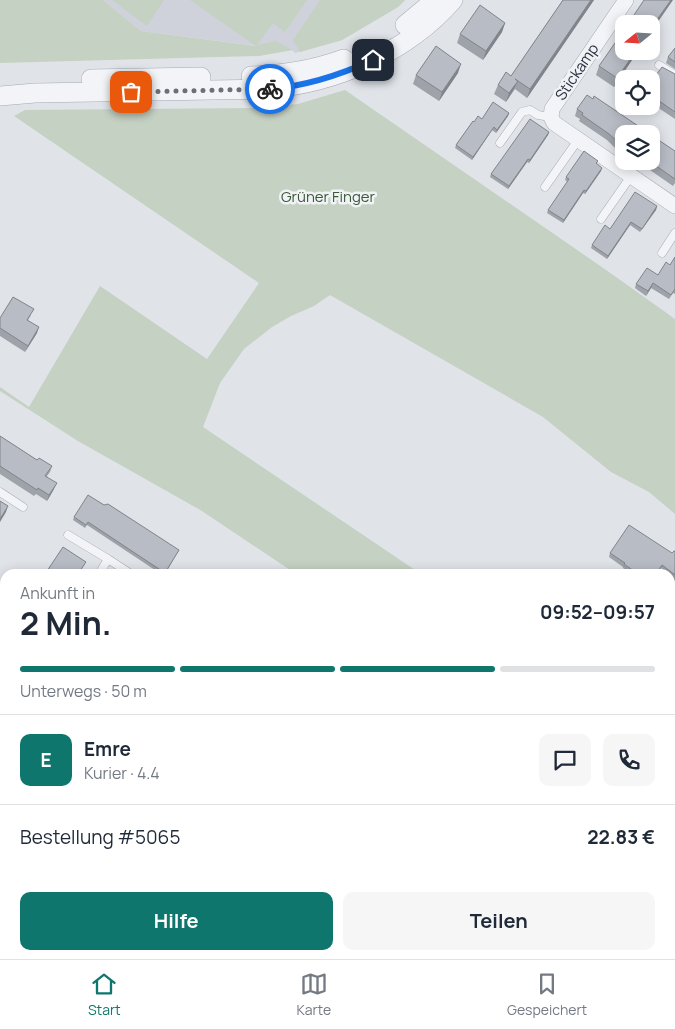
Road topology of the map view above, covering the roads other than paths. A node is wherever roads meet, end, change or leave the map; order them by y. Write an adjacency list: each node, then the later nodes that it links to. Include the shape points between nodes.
1 (435, 0): 6 (street, via 404,26 367,49 300,71 252,76)
2 (453, 0): 7 (street, via 420,30 384,54 337,75 303,84 267,89)
3 (626, 0): 8 (street, Stickamp, via 552,109)
4 (659, 65): 5 (lane)
5 (675, 75)
6 (0, 83)
7 (0, 96)
8 (551, 117): 9 (street, Stickamp, via 554,123); 10 (lane, via 530,110 522,112)
9 (578, 140): 11 (street, Stickamp); 12 (lane)
10 (500, 143)
11 (631, 176): 13 (street, Stickamp); 14 (lane)
12 (545, 187)
13 (675, 206)
14 (601, 219)
15 (675, 233): 16 (lane)
16 (662, 253)
17 (0, 492): 18 (lane)
18 (23, 507)
19 (68, 534): 20 (lane)
20 (108, 560): 21 (lane); 22 (lane)
21 (102, 569)
22 (122, 569)

